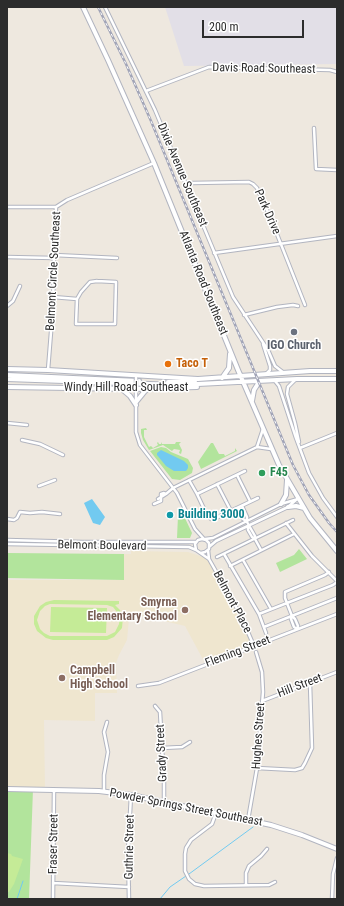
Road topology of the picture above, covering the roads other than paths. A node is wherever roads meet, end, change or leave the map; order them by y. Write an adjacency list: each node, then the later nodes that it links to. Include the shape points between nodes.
1 (82, 7): 6 (main road, Atlanta Road Southeast, via 112,67)
2 (105, 7): 4 (street, Dixie Avenue Southeast)
3 (337, 72): 4 (street, Davis Road Southeast, via 209,67)
4 (146, 91): 8 (street, Dixie Avenue Southeast)
5 (314, 128): 7 (street, via 316,169)
6 (154, 163): 10 (street, Belmont Circle Southeast); 25 (main road, Atlanta Road Southeast)
7 (337, 170)
8 (186, 184): 12 (street, Park Drive, via 253,184); 13 (street, Dixie Avenue Southeast)
9 (7, 207): 10 (street)
10 (56, 207): 14 (street, Belmont Circle Southeast)
11 (337, 236): 12 (street)
12 (281, 243): 13 (street); 20 (street, Park Drive)
13 (214, 253): 23 (street, Dixie Avenue Southeast, via 233,297)
14 (54, 256): 15 (street); 16 (street); 18 (street, Belmont Circle Southeast)
15 (7, 257)
16 (117, 258)
17 (20, 286): 21 (street, via 13,301)
18 (54, 297): 19 (street); 27 (street, Belmont Circle Southeast)
19 (77, 299): 19 (street, via 76,324 115,324 116,282 90,282)
20 (305, 305)
21 (7, 306)
22 (298, 306): 23 (street, via 273,308)
23 (244, 315): 24 (street, Dixie Avenue Southeast)
24 (262, 341): 29 (street, Dixie Avenue Southeast, via 275,366); 31 (street, Dixie Avenue Southeast, via 270,366)
25 (230, 352): 33 (main road, Atlanta Road Southeast); 34 (main road, via 229,368)
26 (7, 368): 27 (main road, Windy Hill Road Southeast)
27 (48, 370): 32 (main road, Windy Hill Road Southeast)
28 (337, 371): 29 (main road, Windy Hill Road Southeast)
29 (285, 373): 31 (main road, Windy Hill Road Southeast)
30 (7, 375): 33 (main road, Windy Hill Road Southeast, via 177,382 216,381)
31 (266, 375): 33 (main road, Windy Hill Road Southeast)
32 (136, 377): 34 (main road, Windy Hill Road Southeast); 42 (street, bridge)
33 (241, 377): 34 (main road, Windy Hill Road Southeast); 40 (main road, Atlanta Road Southeast)
34 (222, 378)
35 (7, 379): 40 (main road, Windy Hill Road Southeast, via 178,385)
36 (337, 379): 37 (main road, Windy Hill Road Southeast)
37 (297, 380): 38 (main road, Windy Hill Road Southeast); 53 (street, via 288,387 286,394)
38 (274, 381): 39 (main road, Windy Hill Road Southeast); 53 (street, via 279,386)
39 (259, 382): 40 (main road, Windy Hill Road Southeast); 45 (main road)
40 (244, 383): 44 (main road, Windy Hill Road Southeast); 45 (main road, Atlanta Road Southeast)
41 (7, 387): 43 (main road, Windy Hill Road Southeast)
42 (136, 387): 43 (main road, Windy Hill Road Southeast); 44 (main road, Windy Hill Road Southeast); 46 (street)
43 (119, 389): 46 (main road)
44 (149, 389): 46 (main road)
45 (252, 401): 49 (main road, Atlanta Road Southeast)
46 (136, 403): 63 (street, via 136,432 140,445)
47 (7, 423): 48 (street)
48 (27, 425)
49 (263, 429): 52 (street); 54 (main road, Atlanta Road Southeast)
50 (337, 433): 53 (street)
51 (22, 440): 55 (street, via 40,444)
52 (257, 446): 54 (street); 59 (street)
53 (300, 448): 76 (street, via 314,483)
54 (272, 449): 60 (main road, Atlanta Road Southeast)
55 (63, 455)
56 (245, 470): 57 (street)
57 (237, 474): 61 (street); 67 (street)
58 (55, 480): 62 (street)
59 (189, 480): 63 (street); 64 (street)
60 (287, 480): 66 (main road, Atlanta Road Southeast); 69 (main road, via 286,495)
61 (217, 484): 64 (street); 74 (street)
62 (39, 486)
63 (173, 488): 68 (street, via 162,494 161,500); 82 (street)
64 (197, 494): 74 (street, via 211,519)
65 (258, 498): 67 (street)
66 (298, 499): 69 (street); 71 (street); 73 (main road, Atlanta Road Southeast)
67 (250, 501): 70 (street)
68 (154, 504)
69 (281, 504): 79 (street)
70 (242, 506): 72 (street); 79 (street)
71 (288, 507): 73 (main road); 81 (street)
72 (238, 508): 74 (street); 79 (street)
73 (304, 508): 92 (main road, Atlanta Road Southeast)
74 (231, 511)
75 (60, 514): 77 (street, via 20,512 14,520)
76 (336, 515)
77 (7, 519)
78 (293, 520): 80 (street)
79 (247, 522): 81 (street); 84 (street, via 214,538)
80 (286, 523): 83 (street); 85 (street)
81 (248, 526): 85 (street); 89 (street, via 216,541)
82 (196, 529): 84 (street); 87 (street)
83 (294, 534): 91 (street); 99 (street)
84 (204, 539): 87 (street); 89 (street, via 208,542)
85 (255, 539): 91 (street); 94 (street)
86 (7, 540): 87 (street, Belmont Boulevard)
87 (196, 542): 90 (street)
88 (7, 544): 90 (street, Belmont Boulevard, via 189,547)
89 (208, 549): 93 (street); 96 (street, Belmont Place)
90 (196, 550): 93 (street)
91 (261, 550): 97 (street)
92 (337, 551)
93 (201, 553): 96 (street, Belmont Place)
94 (224, 554): 95 (street); 98 (street)
95 (217, 557)
96 (209, 559): 110 (street, Belmont Place, via 240,614)
97 (243, 560): 98 (street); 103 (street)
98 (230, 566): 104 (street)
99 (328, 572): 100 (street); 102 (street, via 286,591 284,595)
100 (337, 581): 102 (street, via 333,585)
101 (337, 598): 106 (street)
102 (287, 603): 103 (street); 106 (street)
103 (271, 610): 104 (street)
104 (258, 614): 107 (street)
105 (337, 614): 108 (street, Fleming Street)
106 (292, 616): 107 (street); 108 (street, via 294,627)
107 (264, 627): 109 (street)
108 (297, 629): 110 (street, Fleming Street)
109 (266, 633)
110 (254, 646): 114 (street, Fleming Street, via 159,683)
111 (256, 652): 115 (street, Hughes Street, via 262,672)
112 (337, 672): 113 (street, Hill Street)
113 (310, 683): 115 (street, Hill Street); 120 (street, via 312,748 302,768)
114 (138, 686)
115 (262, 700): 120 (street, Hughes Street)
116 (155, 706): 119 (street, Grady Street, via 160,712)
117 (108, 722): 123 (street, via 104,732 108,752)
118 (190, 742): 119 (street, via 182,747)
119 (162, 748): 125 (street, Grady Street)
120 (257, 768): 127 (street, Hughes Street)
121 (7, 790): 122 (main road, Powder Springs Street Southeast)
122 (54, 790): 123 (main road, Powder Springs Street Southeast); 132 (street, Fraser Street)
123 (104, 791): 124 (main road, Powder Springs Street Southeast)
124 (131, 795): 125 (main road, Powder Springs Street Southeast); 134 (street, Guthrie Street)
125 (164, 802): 126 (main road, Powder Springs Street Southeast)
126 (216, 813): 127 (main road, Powder Springs Street Southeast); 133 (street, via 212,824 188,845 185,854 186,875 192,882 201,885)
127 (248, 820): 129 (main road, Powder Springs Street Southeast, via 287,830)
128 (267, 849): 133 (street, via 249,866)
129 (337, 849)
130 (337, 858): 137 (street, via 333,874)
131 (275, 882): 133 (street, via 269,885)
132 (53, 883): 134 (street); 135 (street, Fraser Street)
133 (246, 886)
134 (129, 887): 136 (street, Guthrie Street)
135 (53, 899)
136 (129, 899)
137 (332, 899)

